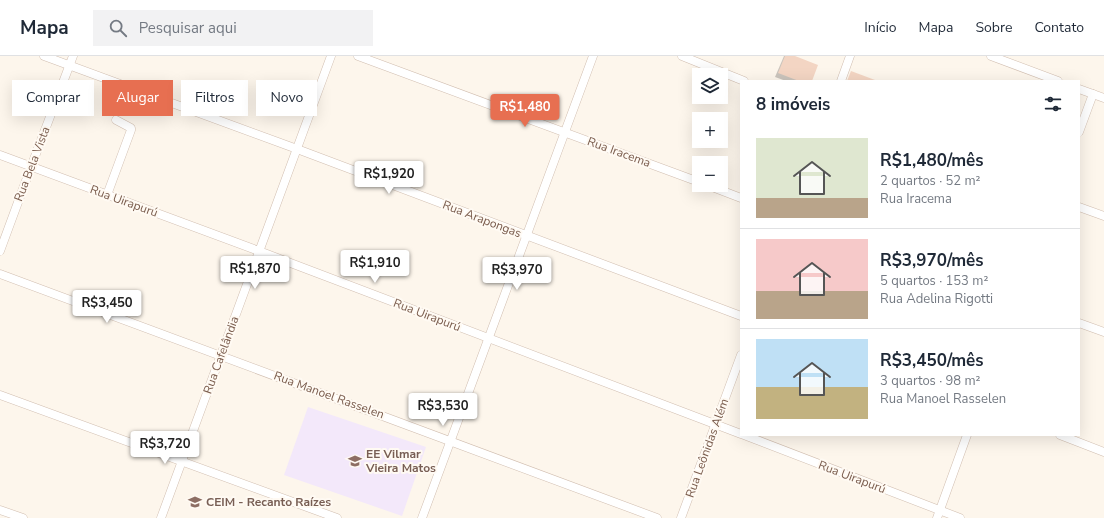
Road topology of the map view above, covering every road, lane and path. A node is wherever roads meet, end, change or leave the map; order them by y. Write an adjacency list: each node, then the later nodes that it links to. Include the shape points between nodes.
1 (44, 56): 9 (street, Rua Arapongas)
2 (73, 56): 9 (street, Rua Bela Vista)
3 (331, 56): 19 (street, Rua Cafelândia)
4 (358, 56): 18 (street, Rua Iracema)
5 (593, 56): 18 (street)
6 (682, 56): 10 (street)
7 (850, 56): 11 (street)
8 (991, 56): 12 (street)
9 (70, 66): 19 (street, Rua Arapongas); 21 (street, Rua Bela Vista)
10 (742, 80)
11 (841, 80)
12 (1055, 80)
13 (1080, 89): 14 (street)
14 (1093, 94): 15 (street); 17 (street)
15 (1104, 98)
16 (116, 120): 24 (street, via 131,130)
17 (1080, 129)
18 (566, 133): 22 (street, Rua Iracema); 28 (street)
19 (297, 149): 28 (street, Rua Arapongas); 30 (street, Rua Cafelândia)
20 (0, 155): 21 (street, Rua Uirapurú)
21 (31, 167): 24 (street, Rua Uirapurú); 29 (street, Rua Bela Vista)
22 (692, 179)
23 (725, 192): 25 (street)
24 (107, 195): 30 (street, Rua Uirapurú)
25 (740, 198)
26 (1080, 207): 27 (street)
27 (1104, 216)
28 (527, 236): 32 (street, Rua Arapongas); 35 (street)
29 (0, 251)
30 (259, 251): 35 (street, Rua Uirapurú); 36 (street, Rua Cafelândia)
31 (0, 274): 36 (street, Rua Manoel Rasselen)
32 (740, 316)
33 (1080, 323): 34 (street)
34 (1104, 332)
35 (489, 338): 39 (street, Rua Uirapurú); 44 (street)
36 (221, 355): 44 (street, Rua Manoel Rasselen); 46 (street, Rua Cafelândia)
37 (740, 358): 39 (street, Rua Leônidas Além)
38 (0, 394): 46 (street)
39 (716, 424): 40 (street, Rua Uirapurú); 54 (street, Rua Leônidas Além)
40 (740, 434)
41 (746, 436): 48 (street, Rua Uirapurú)
42 (966, 436): 48 (street)
43 (1063, 436): 45 (street)
44 (451, 441): 52 (street); 53 (street, Rua Manoel Rasselen)
45 (1104, 452)
46 (182, 460): 50 (street, Rua Cafelândia); 51 (street)
47 (0, 510): 49 (street)
48 (938, 514): 55 (street, Rua Uirapurú)
49 (23, 518)
50 (161, 518)
51 (337, 518)
52 (422, 518)
53 (658, 518)
54 (681, 518)
55 (960, 518)

